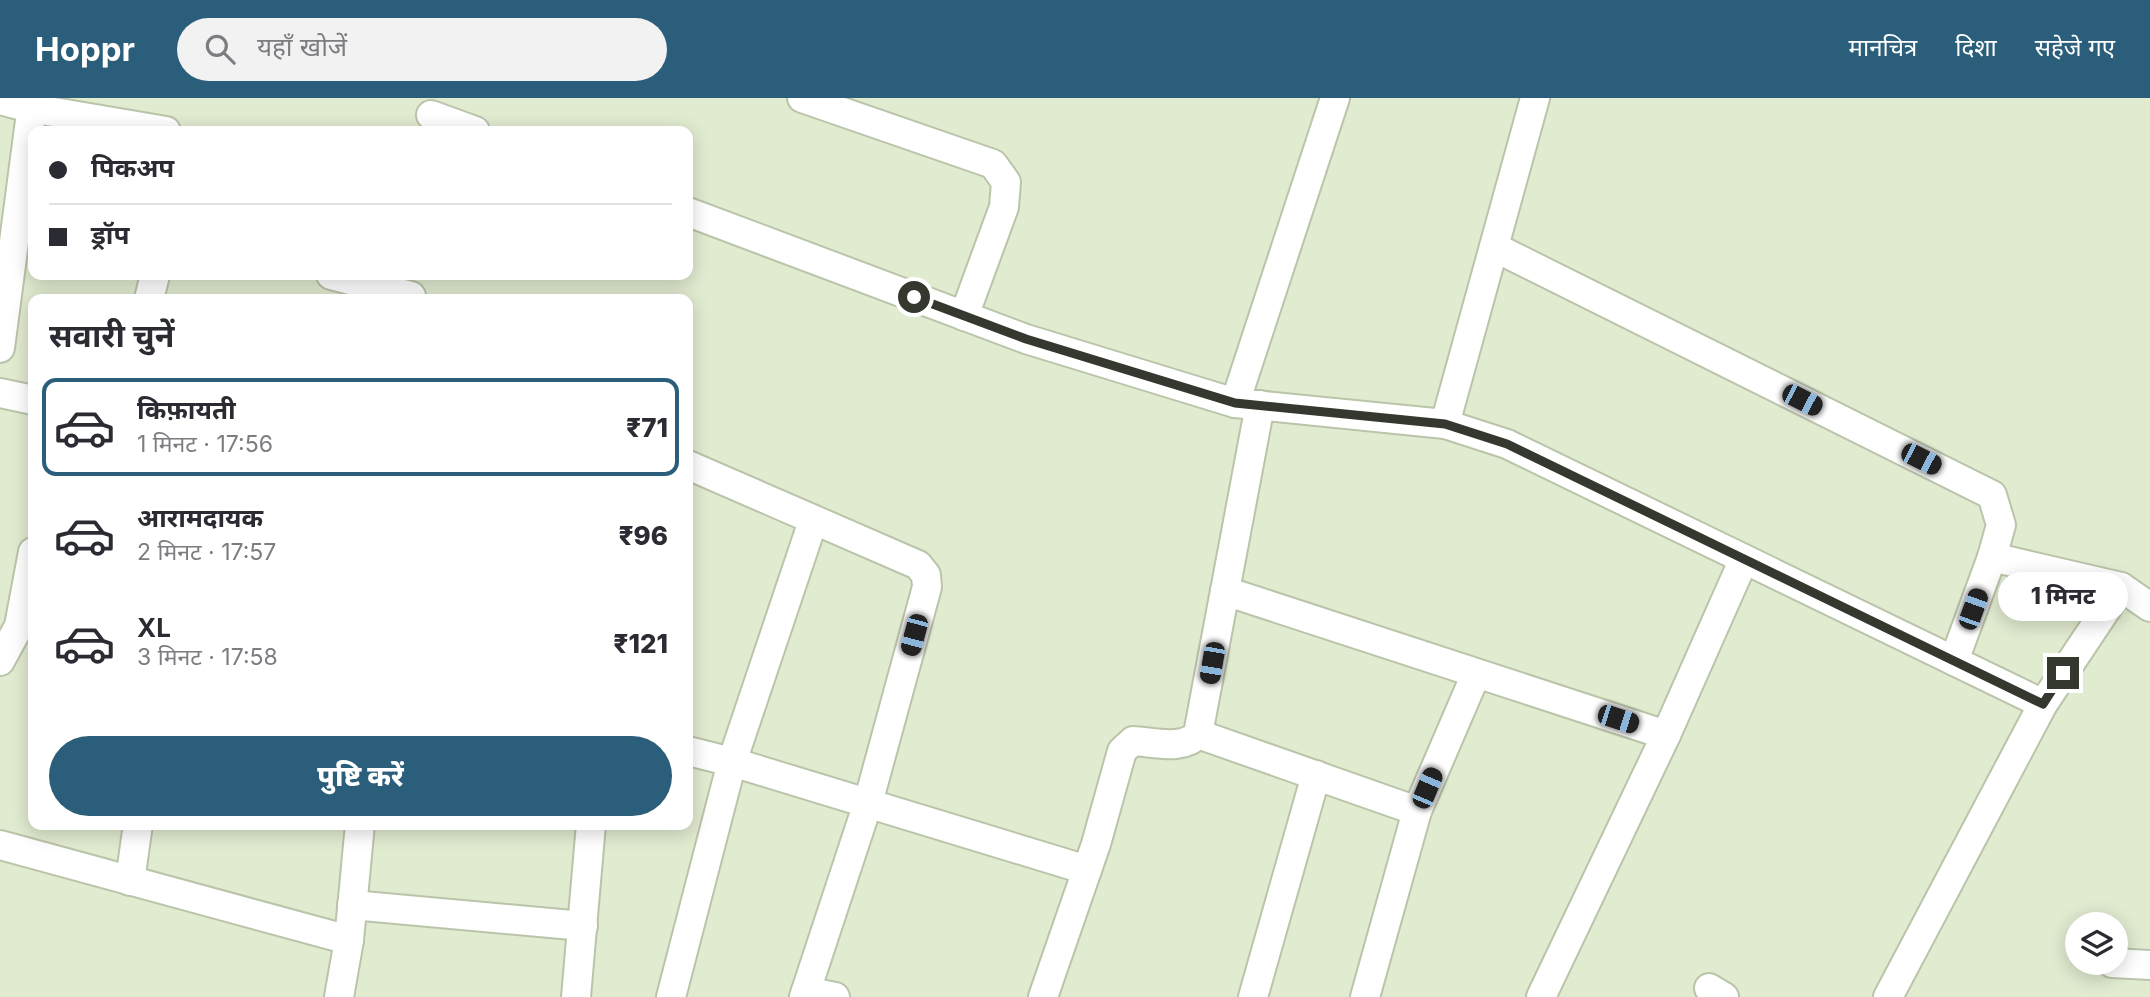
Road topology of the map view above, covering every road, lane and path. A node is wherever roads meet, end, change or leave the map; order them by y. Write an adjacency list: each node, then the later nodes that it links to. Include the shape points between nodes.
1 (802, 98): 15 (street, via 993,164 1006,182 1004,207)
2 (1335, 98): 19 (street)
3 (1535, 98): 12 (street)
4 (0, 100): 5 (street)
5 (32, 103): 7 (street); 8 (street)
6 (432, 115): 9 (street)
7 (29, 126)
8 (142, 126)
9 (462, 126)
10 (28, 134): 16 (street)
11 (693, 214): 15 (street)
12 (1494, 247): 20 (street); 23 (street, via 1992,495 2001,526)
13 (358, 280): 14 (street)
14 (412, 290)
15 (964, 316): 19 (street, via 1026,339)
16 (0, 348)
17 (0, 393): 18 (street)
18 (28, 399)
19 (1247, 404): 20 (street); 27 (street)
20 (1445, 424): 24 (street, via 1507,444)
21 (693, 467): 22 (street)
22 (813, 521): 36 (street); 38 (street, via 918,565 926,575 927,587)
23 (1992, 557): 26 (street); 29 (street)
24 (1744, 559): 29 (street); 34 (street)
25 (28, 578): 30 (street, via 19,626)
26 (2121, 587): 28 (street); 32 (street)
27 (1225, 591): 31 (street); 33 (street)
28 (2150, 607)
29 (1954, 661): 32 (street)
30 (0, 662)
31 (1476, 674): 34 (street); 39 (street)
32 (2043, 704): 60 (street)
33 (1198, 734): 37 (street); 44 (street, via 1180,744 1133,741 1122,751)
34 (1666, 735): 59 (street)
35 (693, 752): 36 (street)
36 (732, 762): 38 (street); 54 (street)
37 (1316, 775): 39 (street); 57 (street)
38 (868, 803): 44 (street); 51 (street)
39 (1417, 811): 58 (street)
40 (137, 830): 45 (street)
41 (359, 830): 46 (street)
42 (591, 830): 47 (street)
43 (0, 845): 45 (street)
44 (1087, 870): 56 (street)
45 (130, 881): 48 (street)
46 (352, 905): 47 (street); 48 (street)
47 (583, 926): 53 (street)
48 (349, 940): 52 (street)
49 (2128, 964): 50 (street)
50 (2150, 965)
51 (805, 994): 55 (street)
52 (339, 997)
53 (576, 997)
54 (671, 997)
55 (835, 997)
56 (1043, 997)
57 (1252, 997)
58 (1365, 997)
59 (1541, 997)
60 (1888, 997)

